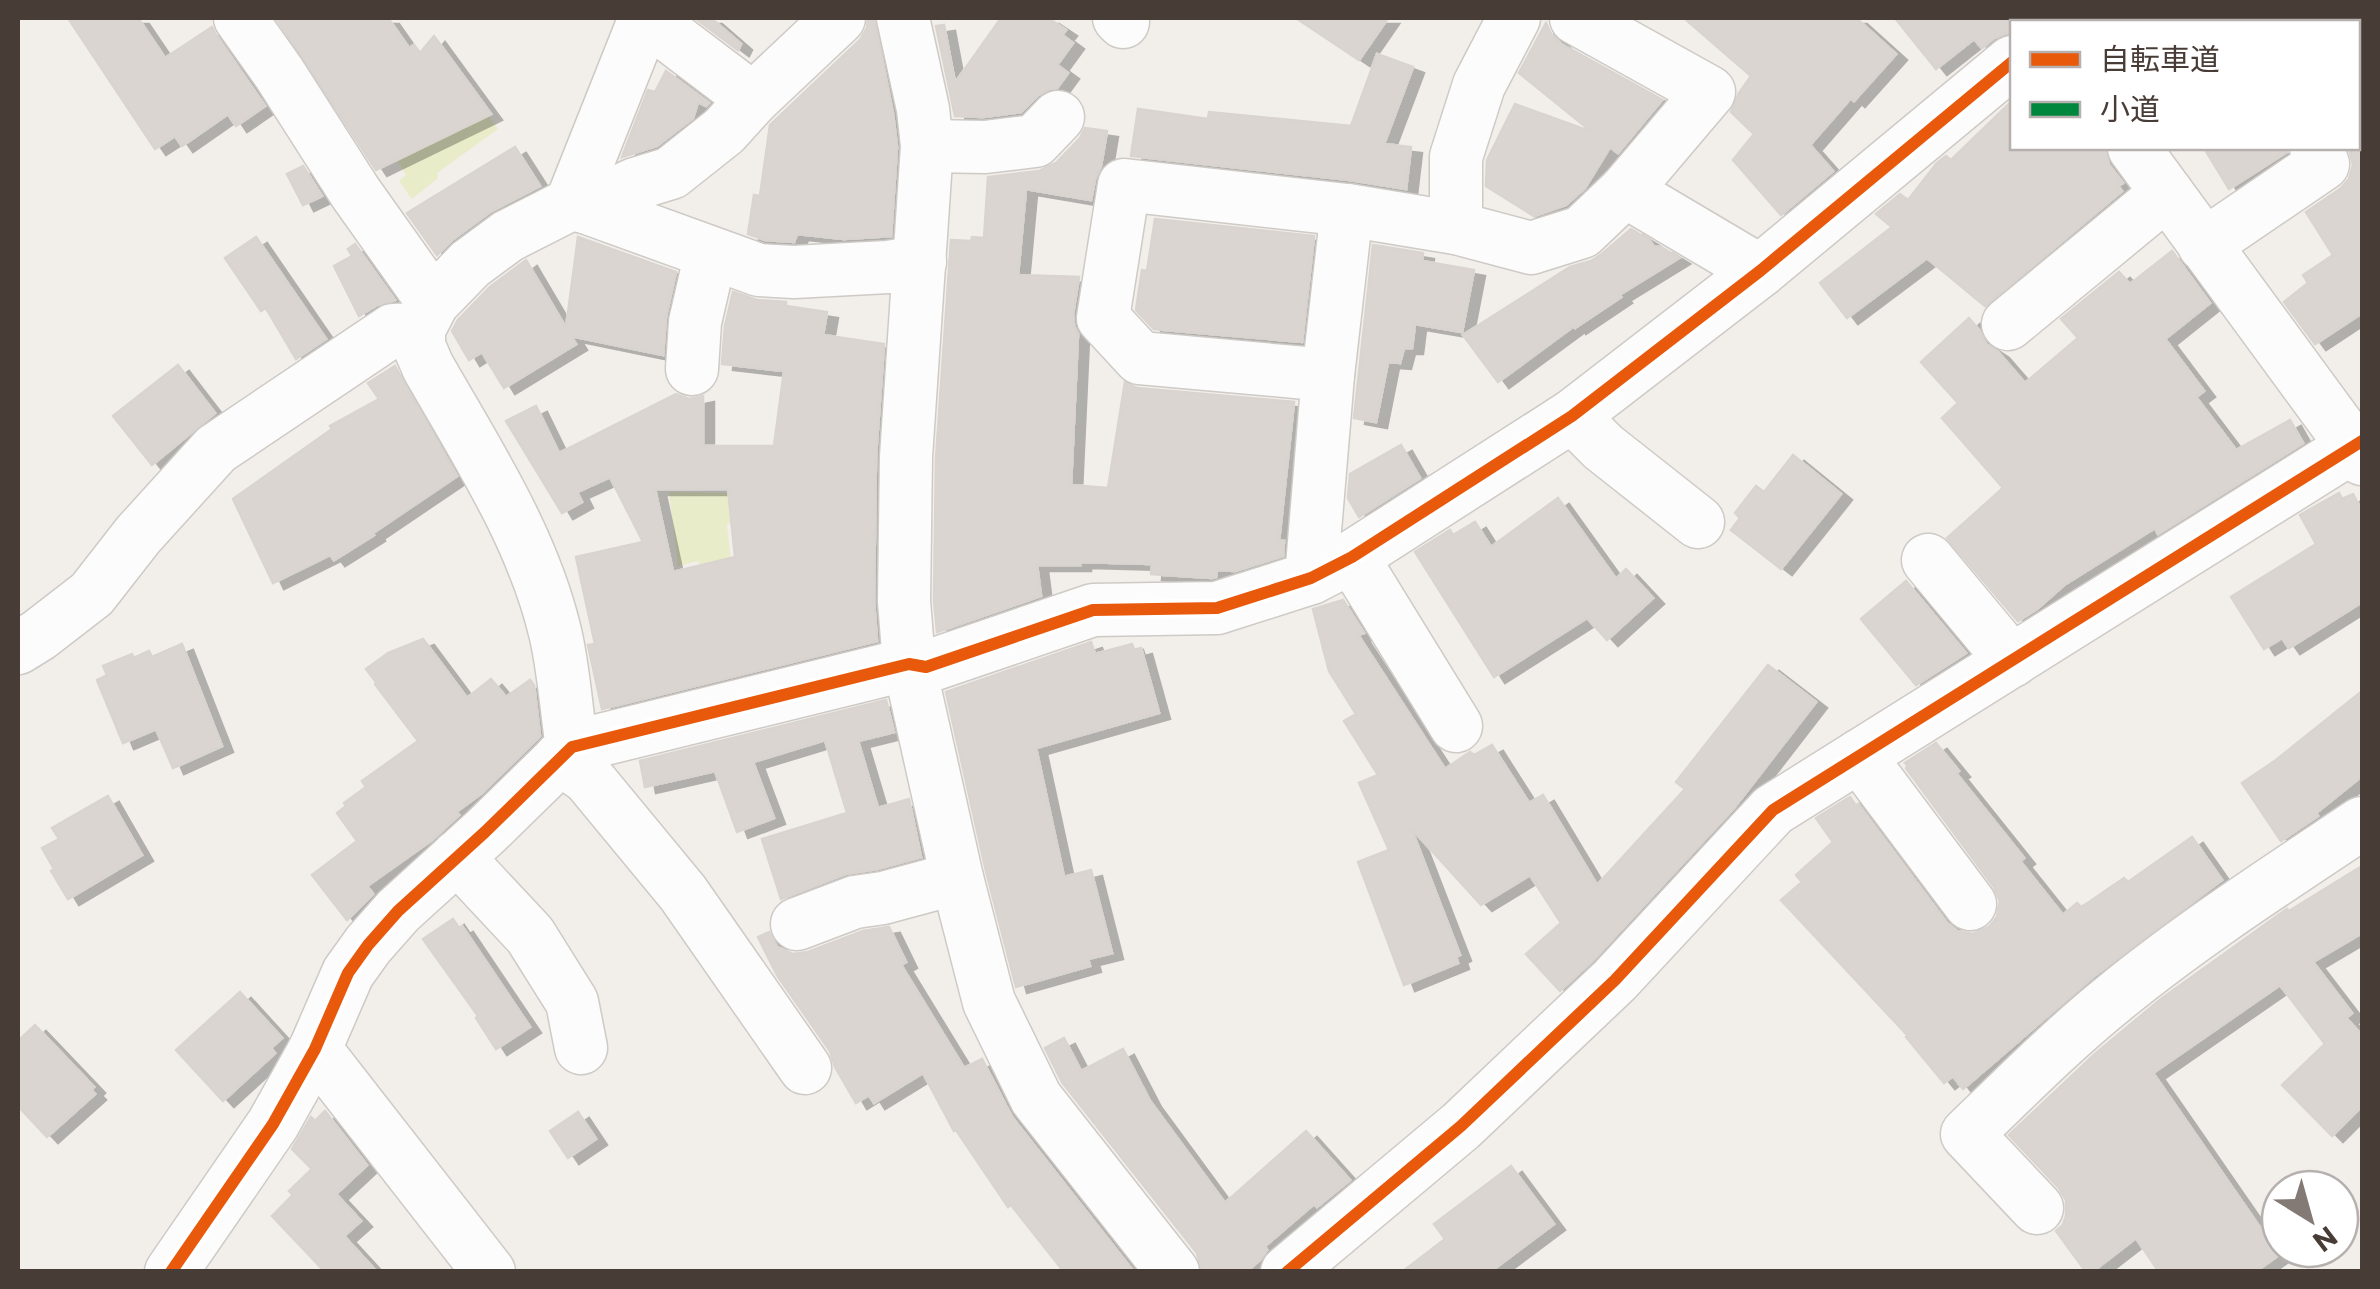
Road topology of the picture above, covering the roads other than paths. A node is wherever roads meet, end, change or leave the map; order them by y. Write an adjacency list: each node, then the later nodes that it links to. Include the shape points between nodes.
1 (240, 18): 22 (street, via 356,192)
2 (646, 18): 8 (street); 15 (street)
3 (839, 18): 8 (street)
4 (904, 18): 10 (street)
5 (1514, 18): 17 (street, via 1480,85 1456,157)
6 (1576, 18): 13 (street, via 1709,92)
7 (2010, 64): 21 (street)
8 (753, 99): 15 (street, via 672,173)
9 (1058, 117): 10 (street, via 1035,141)
10 (927, 146): 20 (street)
11 (2136, 150): 14 (street)
12 (2317, 150): 18 (street, via 2323,164)
13 (1624, 191): 17 (street, via 1582,232 1531,248); 21 (street)
14 (2167, 192): 18 (street); 23 (street)
15 (578, 205): 19 (street); 22 (street, via 495,245)
16 (1348, 210): 17 (street); 25 (street); 25 (street, via 1124,185 1103,318 1140,358)
17 (1456, 228)
18 (2204, 245): 27 (street)
19 (712, 252): 20 (street, via 776,272); 24 (street, via 695,322)
20 (920, 262): 33 (street, via 906,458)
21 (1760, 271): 26 (street)
22 (426, 316): 31 (street, via 393,330 216,449 92,594); 35 (street, via 418,346 510,512 555,632)
23 (2008, 324)
24 (692, 370)
25 (1328, 375): 30 (street)
26 (1572, 416): 28 (street); 30 (street)
27 (2360, 449): 32 (street)
28 (1698, 522)
29 (1928, 560): 32 (street)
30 (1332, 567): 33 (street, via 1217,608 1093,610 926,666); 34 (street)
31 (18, 648)
32 (2012, 662): 36 (street)
33 (909, 664): 35 (street); 39 (street)
34 (1456, 726)
35 (566, 753): 38 (street); 44 (street, via 682,894)
36 (1859, 756): 40 (street); 49 (street, via 1772,810 1615,980 1460,1126)
37 (2362, 824): 45 (street, via 2114,998 1968,1134)
38 (457, 857): 42 (street, via 530,935 572,1002); 43 (street, via 358,959)
39 (957, 878): 41 (street, via 855,902); 48 (street, via 990,1002 1036,1098)
40 (1970, 904)
41 (797, 924)
42 (581, 1048)
43 (315, 1050): 46 (street, via 273,1124); 47 (street)
44 (805, 1068)
45 (2037, 1208)
46 (170, 1272)
47 (489, 1272)
48 (1172, 1272)
49 (1287, 1272)

